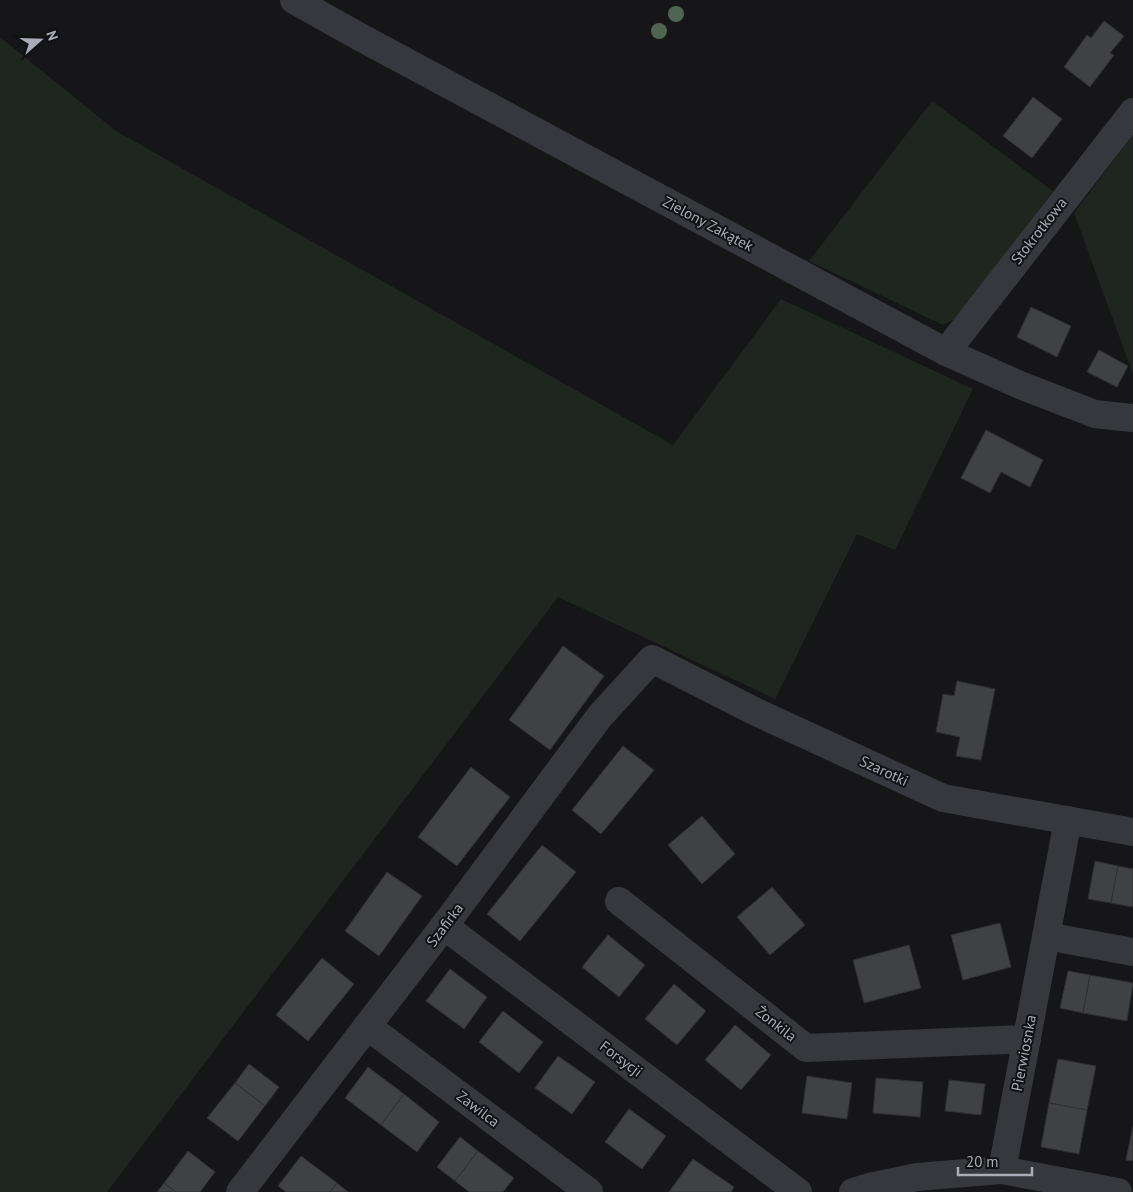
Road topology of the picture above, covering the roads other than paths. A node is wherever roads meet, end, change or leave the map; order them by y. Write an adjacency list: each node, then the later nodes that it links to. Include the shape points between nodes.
1 (294, 0): 3 (street, Zielony Zakątek)
2 (1133, 112): 3 (street, Stokrotkowa)
3 (946, 352): 4 (street, Zielony Zakątek, via 1095,414)
4 (1133, 418)
5 (652, 659): 6 (street, Szarotki, via 756,712 943,798); 9 (street, Szafirka, via 600,716)
6 (1068, 820): 7 (street, Szarotki); 10 (street, Pierwiosnka)
7 (1133, 832)
8 (620, 901): 13 (street, Żonkila, via 806,1048)
9 (444, 926): 12 (street, Szafirka); 17 (street, Forsycji)
10 (1046, 936): 11 (street); 13 (street, Pierwiosnka)
11 (1133, 952)
12 (367, 1026): 15 (street, Szafirka); 16 (street, Zawilca)
13 (1027, 1039): 14 (street, Pierwiosnka)
14 (1002, 1170): 18 (street, via 917,1177); 19 (street)
15 (240, 1192)
16 (589, 1192)
17 (798, 1192)
18 (853, 1192)
19 (1118, 1192)

